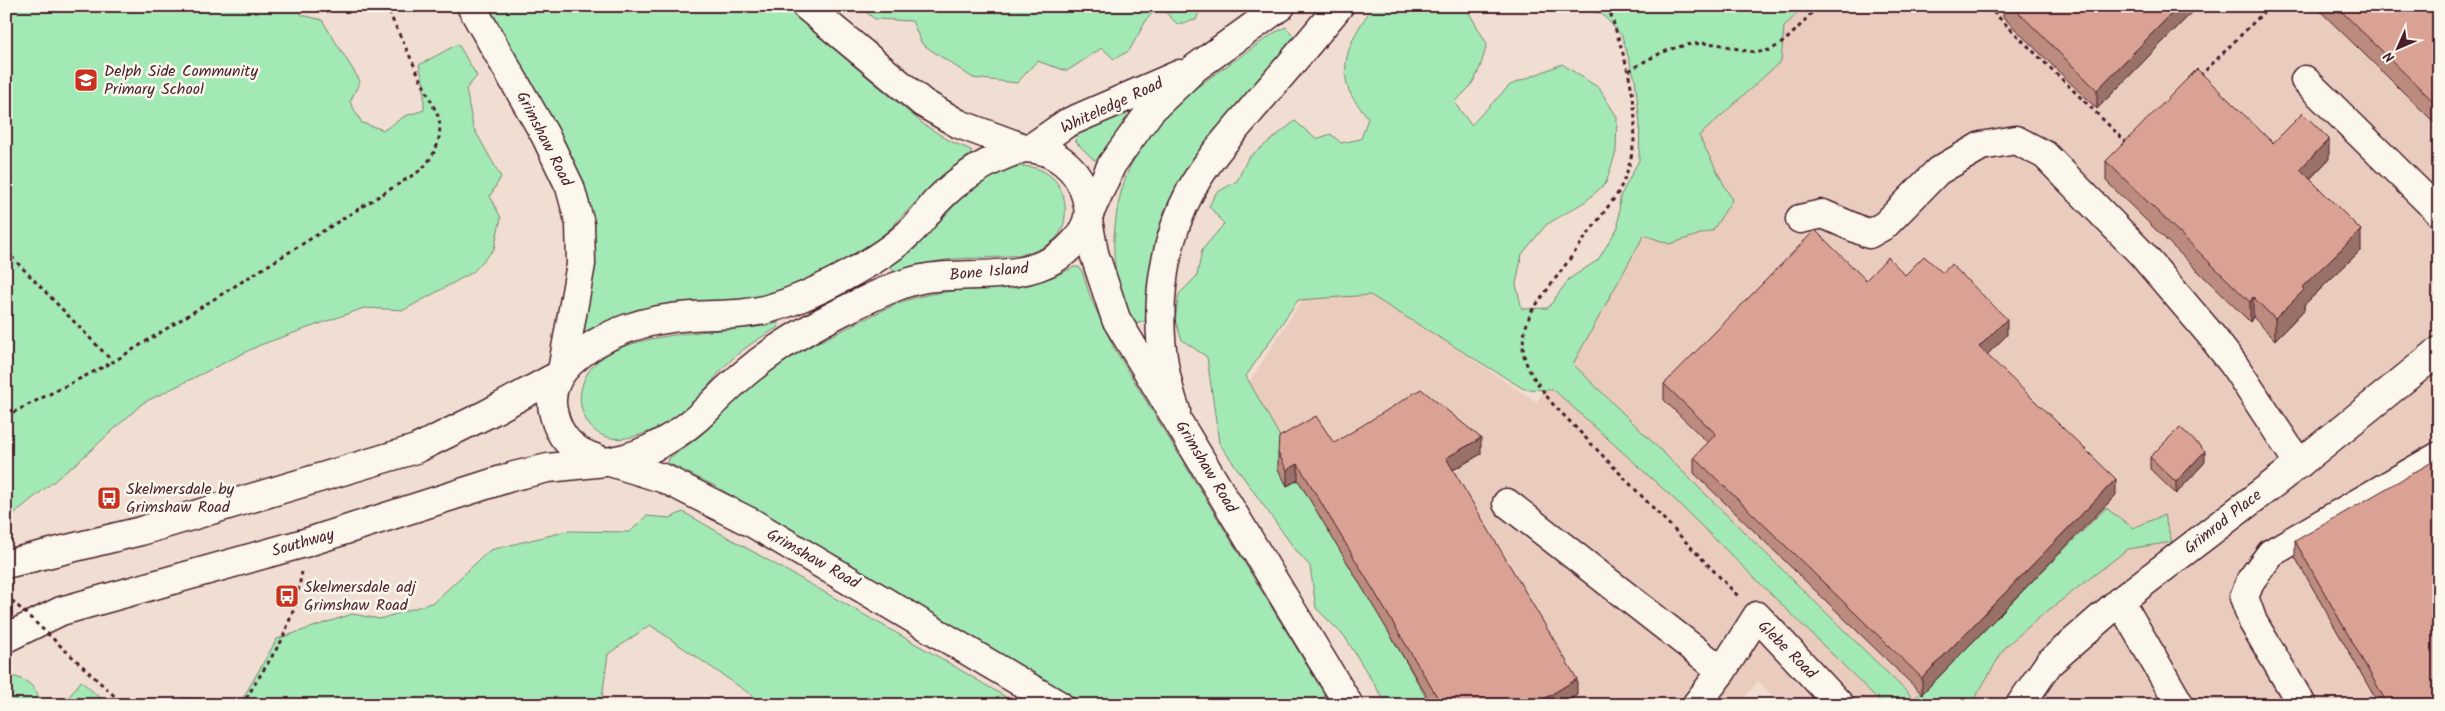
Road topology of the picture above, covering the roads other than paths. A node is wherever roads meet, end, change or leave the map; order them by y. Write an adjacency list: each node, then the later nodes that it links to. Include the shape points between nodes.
1 (471, 6): 12 (main road, Grimshaw Road, via 545,135 570,187 580,224 581,264)
2 (806, 6): 7 (main road, via 923,103 959,124)
3 (1281, 6): 5 (main road, Whiteledge Road)
4 (1338, 6): 13 (main road, via 1208,163 1181,211 1167,260 1160,326 1168,383)
5 (1195, 68): 7 (main road, Whiteledge Road, via 1067,123); 9 (main road, Whiteledge Road, via 1151,110 1112,164)
6 (2305, 80): 8 (main road)
7 (1027, 148): 9 (main road, via 1048,152 1063,160 1075,173 1085,192); 12 (main road, via 998,156 974,170 955,184 888,251 810,292 771,308 735,315 653,320 617,331 587,348)
8 (2439, 212)
9 (1088, 217): 13 (main road, Grimshaw Road, via 1094,253 1116,319); 15 (main road, Bone Island, via 1076,240 1060,256 1041,267 1018,272 923,279 893,287 822,322 758,362 675,436 649,449)
10 (1800, 219): 16 (main road, via 1822,214 1869,234 1885,225 1938,171 1981,146 2016,140 2045,155 2141,253 2234,365)
11 (2439, 351): 16 (main road, Grimrod Place)
12 (560, 373): 15 (main road, via 552,395 553,414 562,436 576,451); 18 (main road, via 416,449 141,532)
13 (1184, 431): 23 (main road, Grimshaw Road)
14 (2439, 456): 28 (main road, via 2271,553 2250,580 2244,597 2252,622)
15 (608, 462): 20 (main road, Southway, via 548,468 514,476 308,542 61,611); 22 (main road, Grimshaw Road, via 665,479 754,524)
16 (2299, 464): 19 (main road, Grimrod Place)
17 (1507, 504): 21 (main road)
18 (6, 564)
19 (2120, 601): 26 (main road, Grimrod Place, via 2050,663); 27 (main road)
20 (6, 638)
21 (1722, 671): 24 (main road, Glebe Road); 25 (main road, Glebe Road, via 1757,616)
22 (1059, 705)
23 (1349, 705)
24 (1696, 705)
25 (1840, 705)
26 (2020, 705)
27 (2180, 705)
28 (2302, 705)

